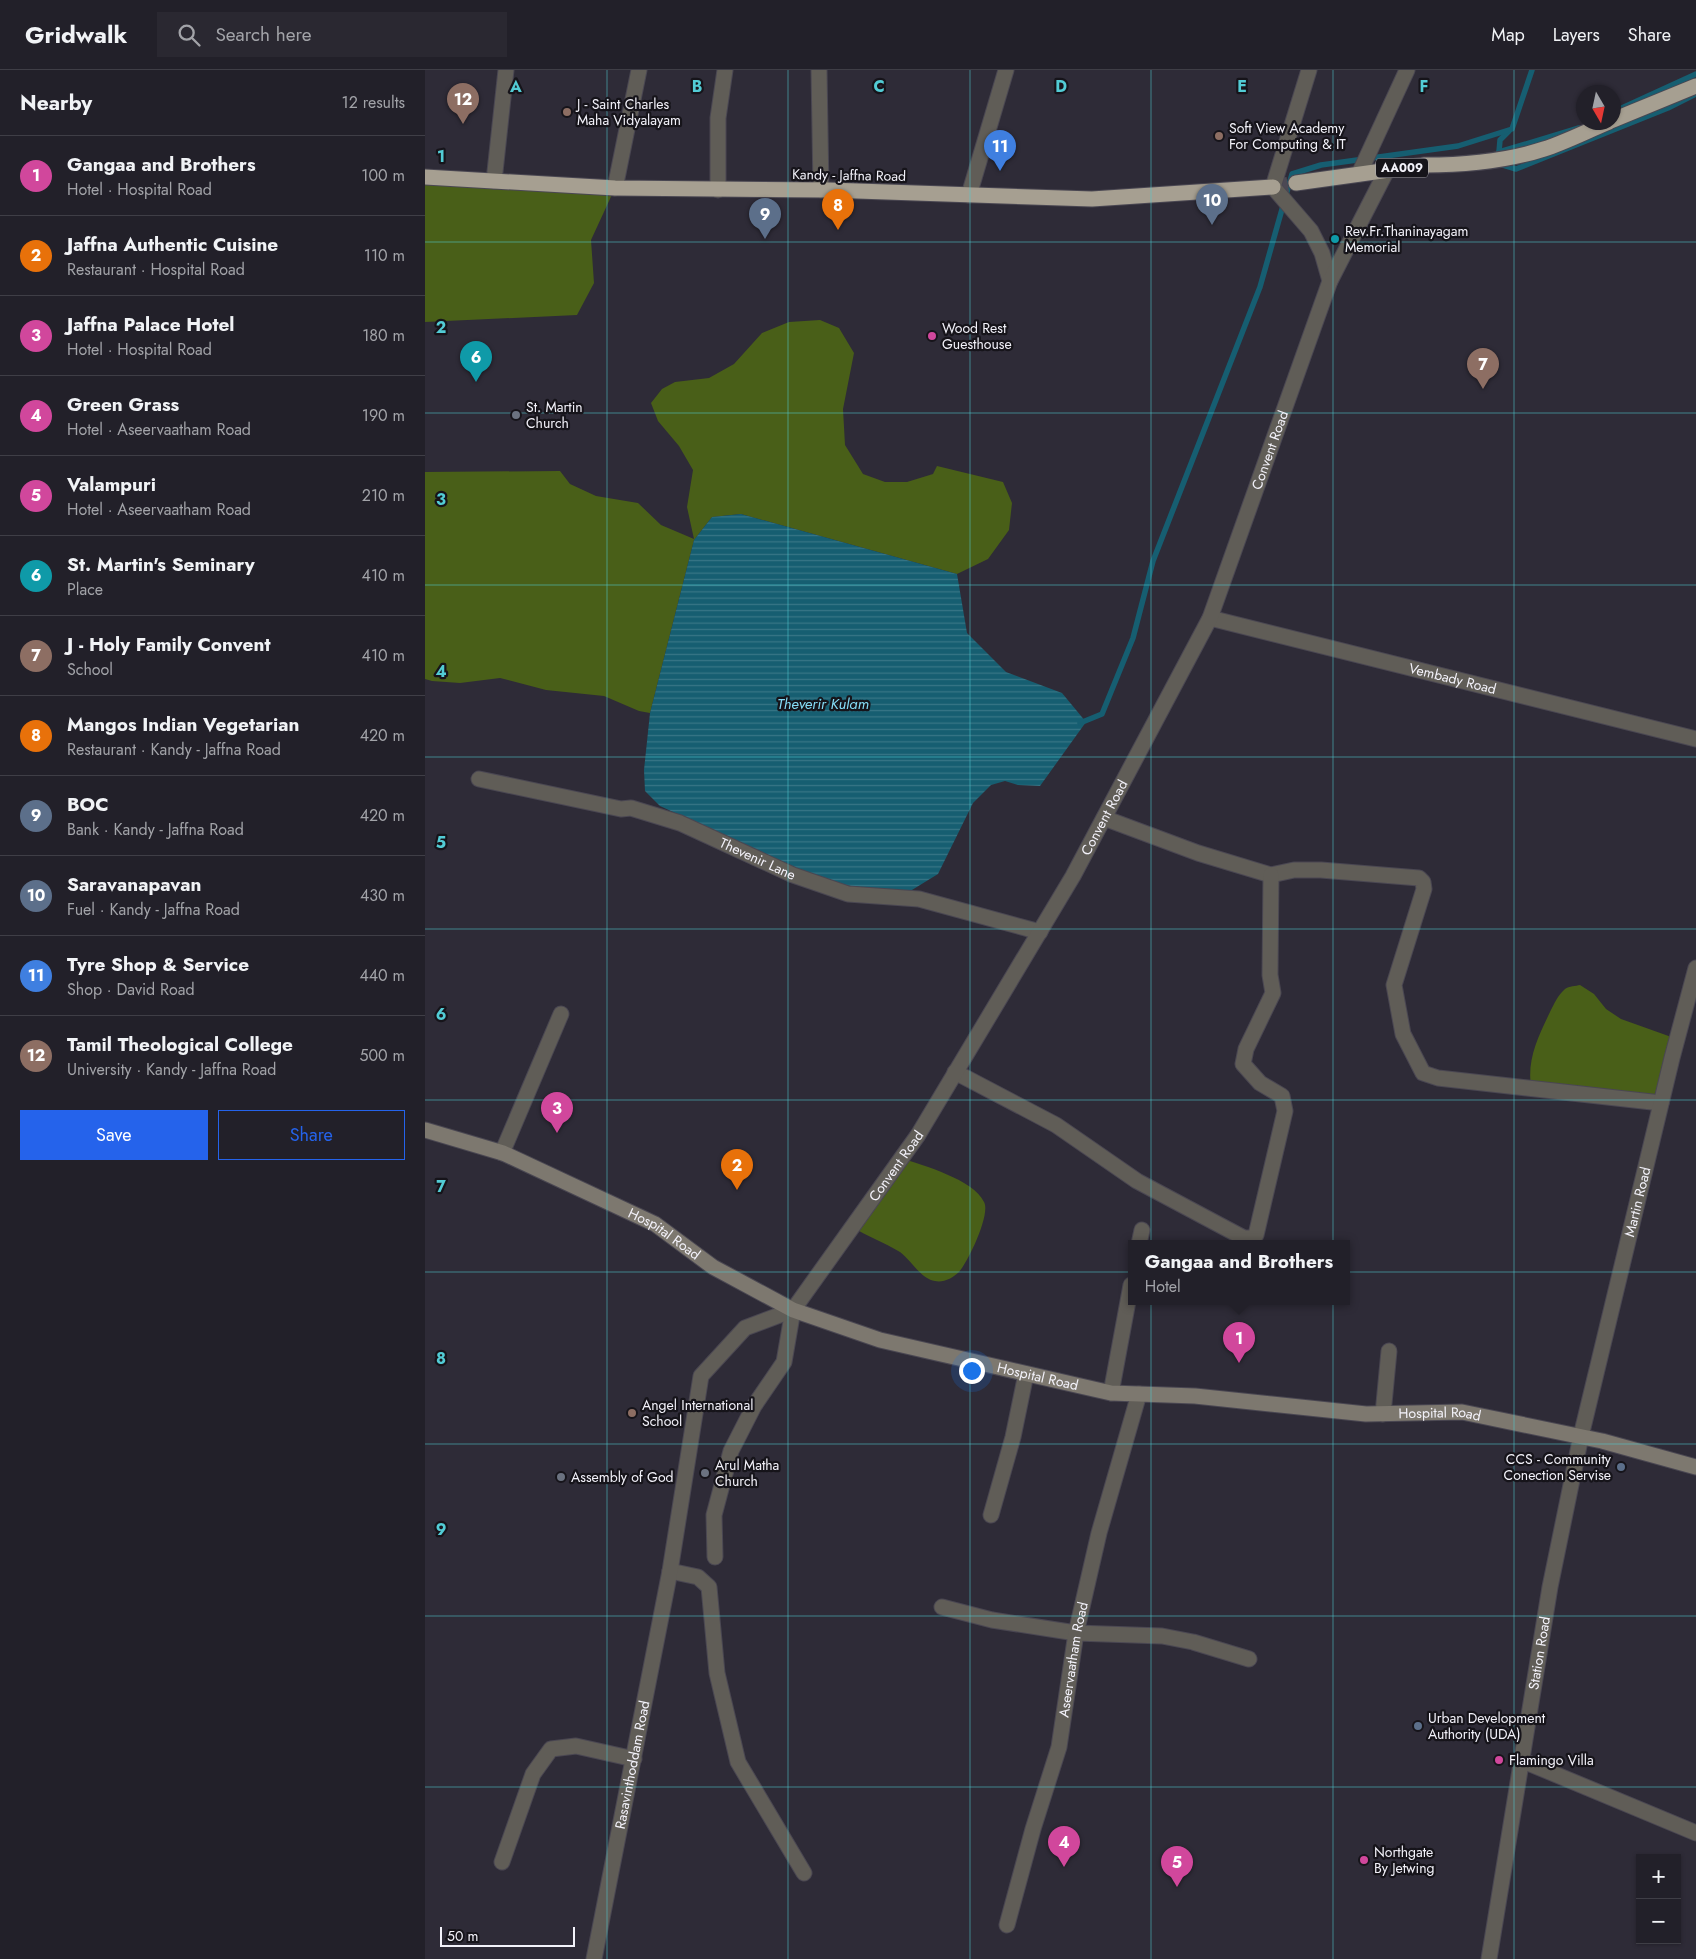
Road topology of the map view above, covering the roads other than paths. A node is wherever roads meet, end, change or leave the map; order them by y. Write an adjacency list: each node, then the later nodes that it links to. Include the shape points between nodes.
1 (506, 70): 14 (street)
2 (639, 70): 17 (street)
3 (725, 70): 18 (street, via 718,118)
4 (819, 70): 19 (street)
5 (1006, 70): 20 (street)
6 (1309, 70): 16 (street)
7 (1407, 70): 12 (street)
8 (1696, 86): 9 (highway)
9 (1621, 117)
10 (1590, 130): 11 (highway, AA009, via 1545,149 1508,158)
11 (1387, 170): 12 (highway, AA009); 21 (street, Convent Road)
12 (1359, 174): 15 (highway, AA009)
13 (425, 178): 14 (highway, Kandy - Jaffna Road)
14 (494, 181): 17 (highway, Kandy - Jaffna Road)
15 (1296, 183)
16 (1273, 187): 20 (highway, Kandy - Jaffna Road, via 1092,199); 21 (street, via 1311,231)
17 (615, 188): 18 (highway, Kandy - Jaffna Road)
18 (718, 190): 19 (highway, Kandy - Jaffna Road)
19 (821, 190): 20 (highway, Kandy - Jaffna Road)
20 (969, 194)
21 (1330, 281): 22 (street, Convent Road)
22 (1210, 618): 23 (street, Vembady Road); 25 (street, Convent Road)
23 (1696, 739)
24 (479, 779): 27 (street, Thevenir Lane, via 621,809 631,808 680,824 793,875 848,894 919,899)
25 (1104, 818): 26 (street); 27 (street, Convent Road)
26 (1271, 875): 30 (street, via 1270,975 1273,993 1246,1049 1243,1064 1260,1083 1282,1096 1285,1111 1256,1235 1252,1238 1244,1238 1137,1181 1057,1126); 31 (street, via 1294,870 1321,870 1419,878 1423,882 1424,889 1394,985 1403,1034 1423,1073 1439,1078)
27 (1040, 932): 30 (street, Convent Road)
28 (1696, 968): 31 (street, Martin Road)
29 (561, 1014): 33 (street)
30 (955, 1072): 35 (street, Convent Road, via 918,1135)
31 (1661, 1103): 41 (street, Martin Road)
32 (425, 1130): 33 (street, Hospital Road)
33 (502, 1153): 35 (street, Hospital Road, via 655,1224 713,1267)
34 (1128, 1301): 38 (street)
35 (793, 1310): 37 (street, Hospital Road, via 880,1340); 44 (street, via 784,1362 754,1406 731,1451 713,1515); 45 (street, Rasavinthoddam Road, via 745,1328 701,1376)
36 (1389, 1351): 40 (street)
37 (1026, 1374): 38 (street, Hospital Road); 43 (street, via 1013,1437)
38 (1111, 1393): 39 (street, Hospital Road)
39 (1139, 1394): 40 (street, Hospital Road, via 1195,1396); 47 (street, Aseervaatham Road, via 1099,1533)
40 (1383, 1414): 41 (street, Hospital Road, via 1463,1412)
41 (1581, 1436): 42 (street, Hospital Road); 50 (street, Station Road, via 1550,1587)
42 (1696, 1467)
43 (991, 1515)
44 (715, 1557)
45 (670, 1571): 49 (street, Rasavinthoddam Road); 53 (street, via 698,1577 709,1587 717,1673 738,1762)
46 (942, 1607): 47 (street, via 992,1620)
47 (1076, 1633): 48 (street, via 1162,1636); 54 (street, Aseervaatham Road, via 1059,1746)
48 (1249, 1659)
49 (634, 1759): 52 (street, via 576,1746 551,1750 533,1774); 55 (street, Rasavinthoddam Road)
50 (1521, 1760): 51 (street); 56 (street, Station Road)
51 (1696, 1833)
52 (502, 1862)
53 (804, 1872)
54 (1007, 1925)
55 (594, 1959)
56 (1489, 1959)

